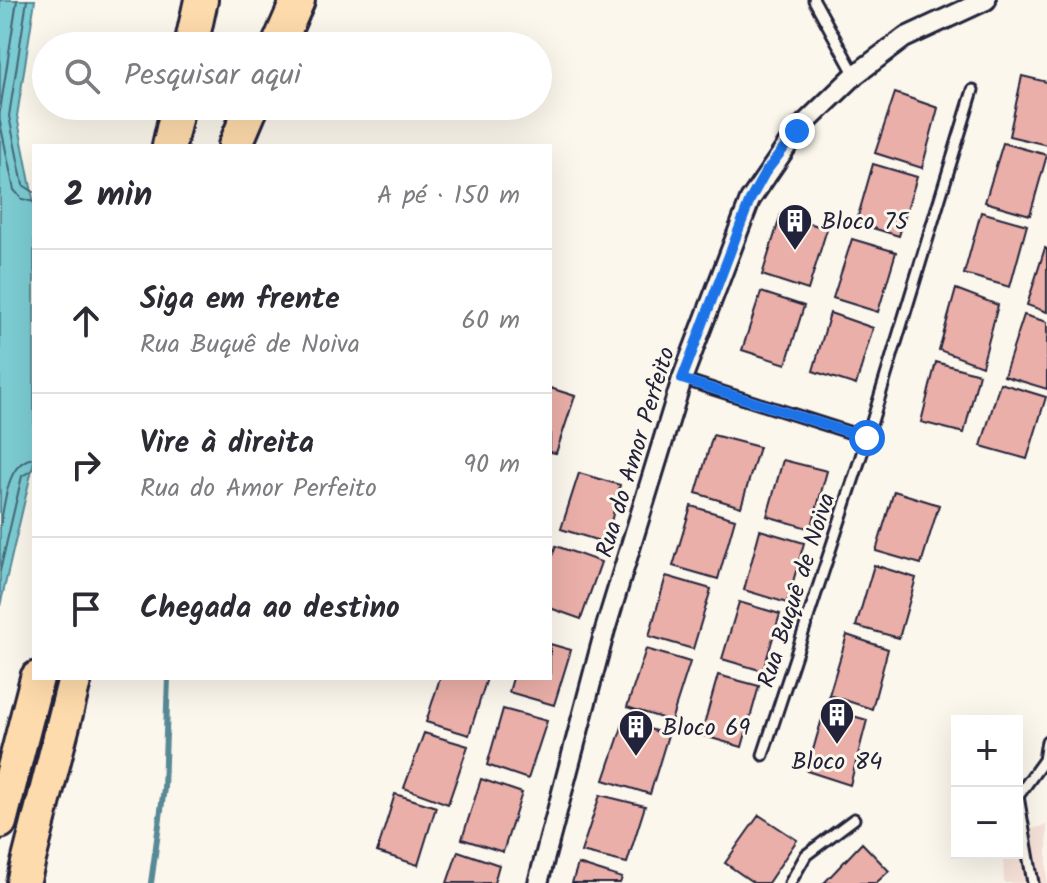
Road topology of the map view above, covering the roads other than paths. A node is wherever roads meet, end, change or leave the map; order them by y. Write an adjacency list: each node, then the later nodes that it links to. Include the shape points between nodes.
1 (201, 0): 5 (highway)
2 (298, 0): 6 (highway)
3 (814, 0): 7 (lane)
4 (986, 0): 7 (street, Rua do Amor Perfeito, via 904,38)
5 (194, 32)
6 (284, 32)
7 (855, 75): 13 (street, Rua do Amor Perfeito, via 797,131 765,173 735,233)
8 (973, 90): 14 (lane, Rua Buquê de Noiva)
9 (175, 120): 11 (highway)
10 (246, 120): 12 (highway)
11 (169, 144)
12 (236, 144)
13 (682, 379): 14 (lane); 23 (street, Rua do Amor Perfeito, via 605,630)
14 (867, 438): 18 (lane, Rua Buquê de Noiva)
15 (36, 680): 21 (highway)
16 (74, 680): 22 (highway)
17 (1047, 741): 19 (lane)
18 (763, 755)
19 (1046, 761): 25 (lane, via 1018,796)
20 (854, 819): 24 (lane, via 806,855)
21 (0, 822)
22 (23, 883)
23 (538, 883)
24 (790, 883)
25 (1033, 883)

